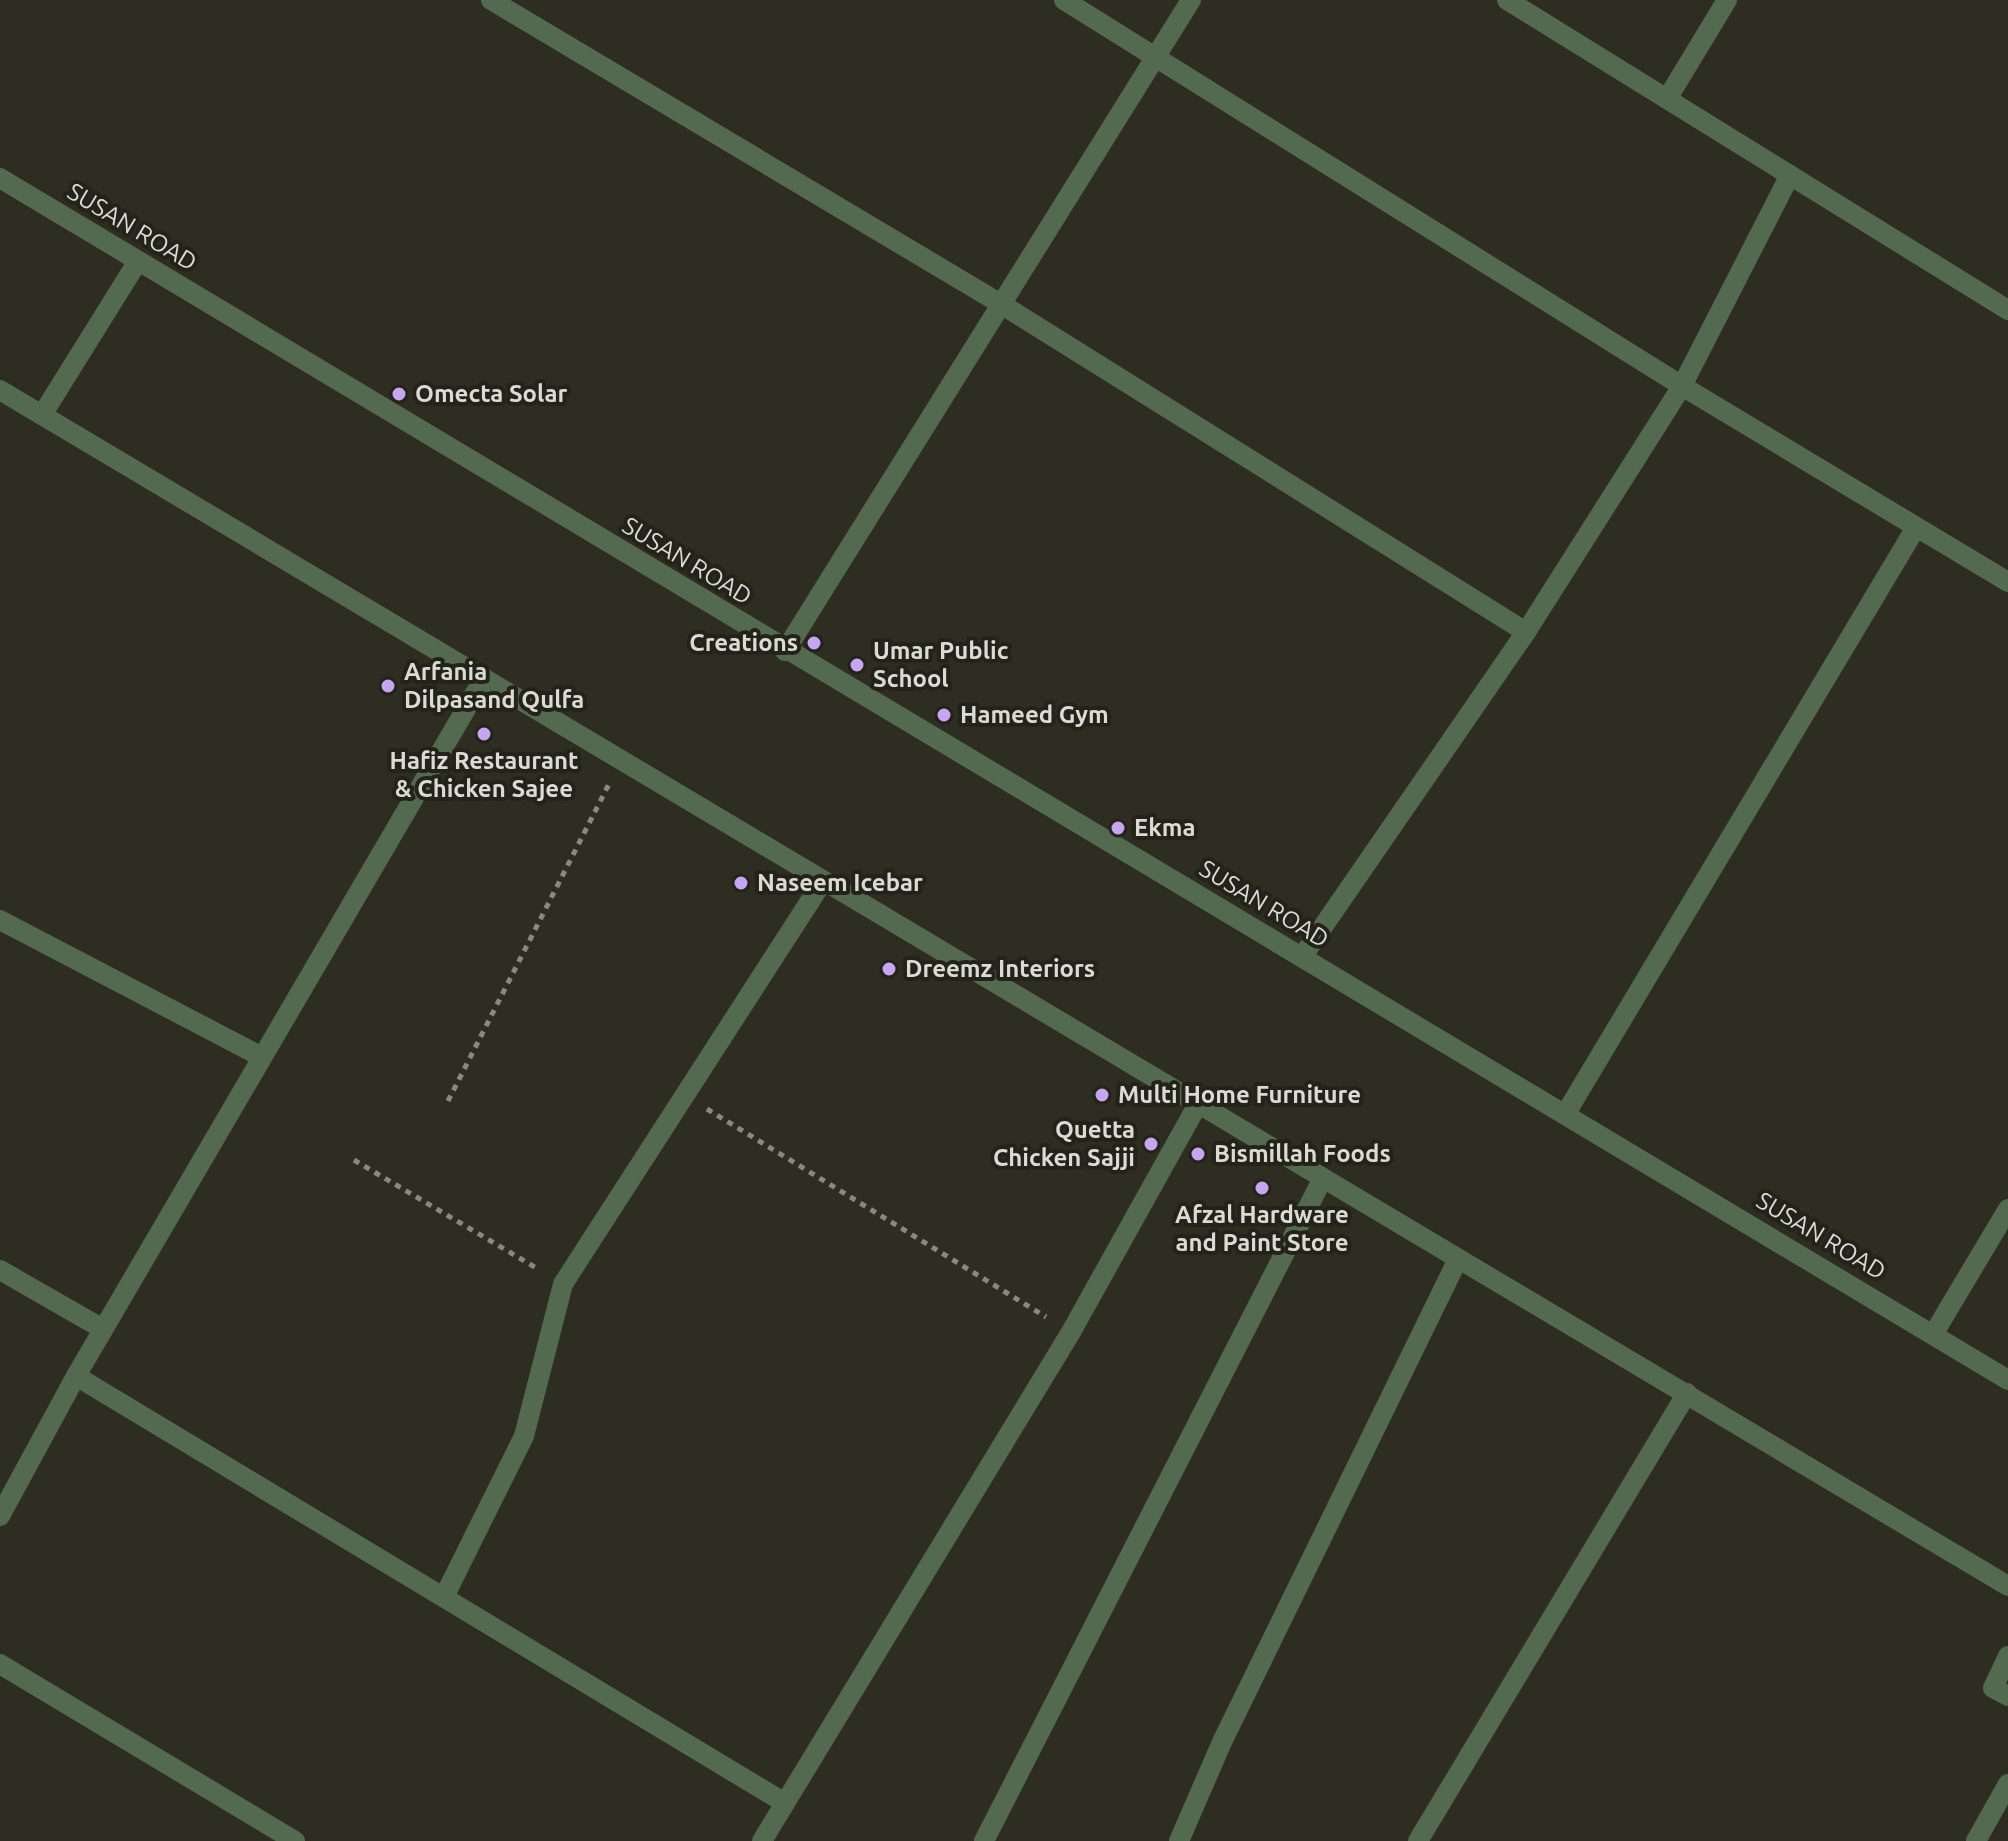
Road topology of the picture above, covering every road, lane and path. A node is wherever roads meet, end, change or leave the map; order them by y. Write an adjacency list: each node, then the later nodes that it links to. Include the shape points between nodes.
1 (491, 0): 11 (street)
2 (1064, 0): 6 (street)
3 (1191, 0): 6 (street)
4 (1507, 0): 7 (street)
5 (1727, 0): 7 (street)
6 (1156, 56): 11 (street); 13 (street)
7 (1667, 99): 8 (street)
8 (1790, 175): 12 (street); 13 (street)
9 (0, 178): 10 (street, SUSAN ROAD)
10 (138, 261): 15 (street); 19 (street, SUSAN ROAD)
11 (1001, 304): 18 (street); 19 (street)
12 (2006, 305)
13 (1682, 386): 16 (street); 18 (street)
14 (0, 390): 15 (street)
15 (42, 415): 20 (street)
16 (1915, 529): 17 (street); 29 (street)
17 (2008, 582)
18 (1526, 632): 24 (street)
19 (785, 651): 24 (street, SUSAN ROAD)
20 (484, 678): 21 (street); 25 (street)
21 (621, 760): 22 (street); 27 (path)
22 (823, 881): 26 (street); 28 (street)
23 (0, 920): 25 (street)
24 (1302, 957): 29 (street, SUSAN ROAD)
25 (262, 1057): 36 (street)
26 (687, 1097): 35 (street); 37 (path)
27 (448, 1101)
28 (1198, 1104): 31 (street); 37 (street)
29 (1566, 1113): 38 (street, SUSAN ROAD)
30 (354, 1160): 35 (path)
31 (1323, 1178): 33 (street); 52 (street)
32 (2008, 1209): 38 (street)
33 (1458, 1259): 41 (street); 53 (street, via 1222,1742)
34 (0, 1270): 36 (street)
35 (563, 1284): 44 (street, via 524,1436)
36 (103, 1329): 39 (street)
37 (1071, 1332): 49 (street)
38 (1934, 1333): 40 (street, SUSAN ROAD)
39 (76, 1376): 42 (street); 44 (street)
40 (2008, 1380)
41 (1687, 1393): 43 (street); 54 (street)
42 (0, 1516)
43 (2008, 1586)
44 (444, 1597): 49 (street)
45 (2008, 1656): 47 (street, via 1993,1688)
46 (0, 1664): 50 (street)
47 (2008, 1696)
48 (2008, 1784): 55 (street)
49 (785, 1803): 51 (street)
50 (295, 1841)
51 (762, 1841)
52 (984, 1841)
53 (1179, 1841)
54 (1418, 1841)
55 (1976, 1841)

